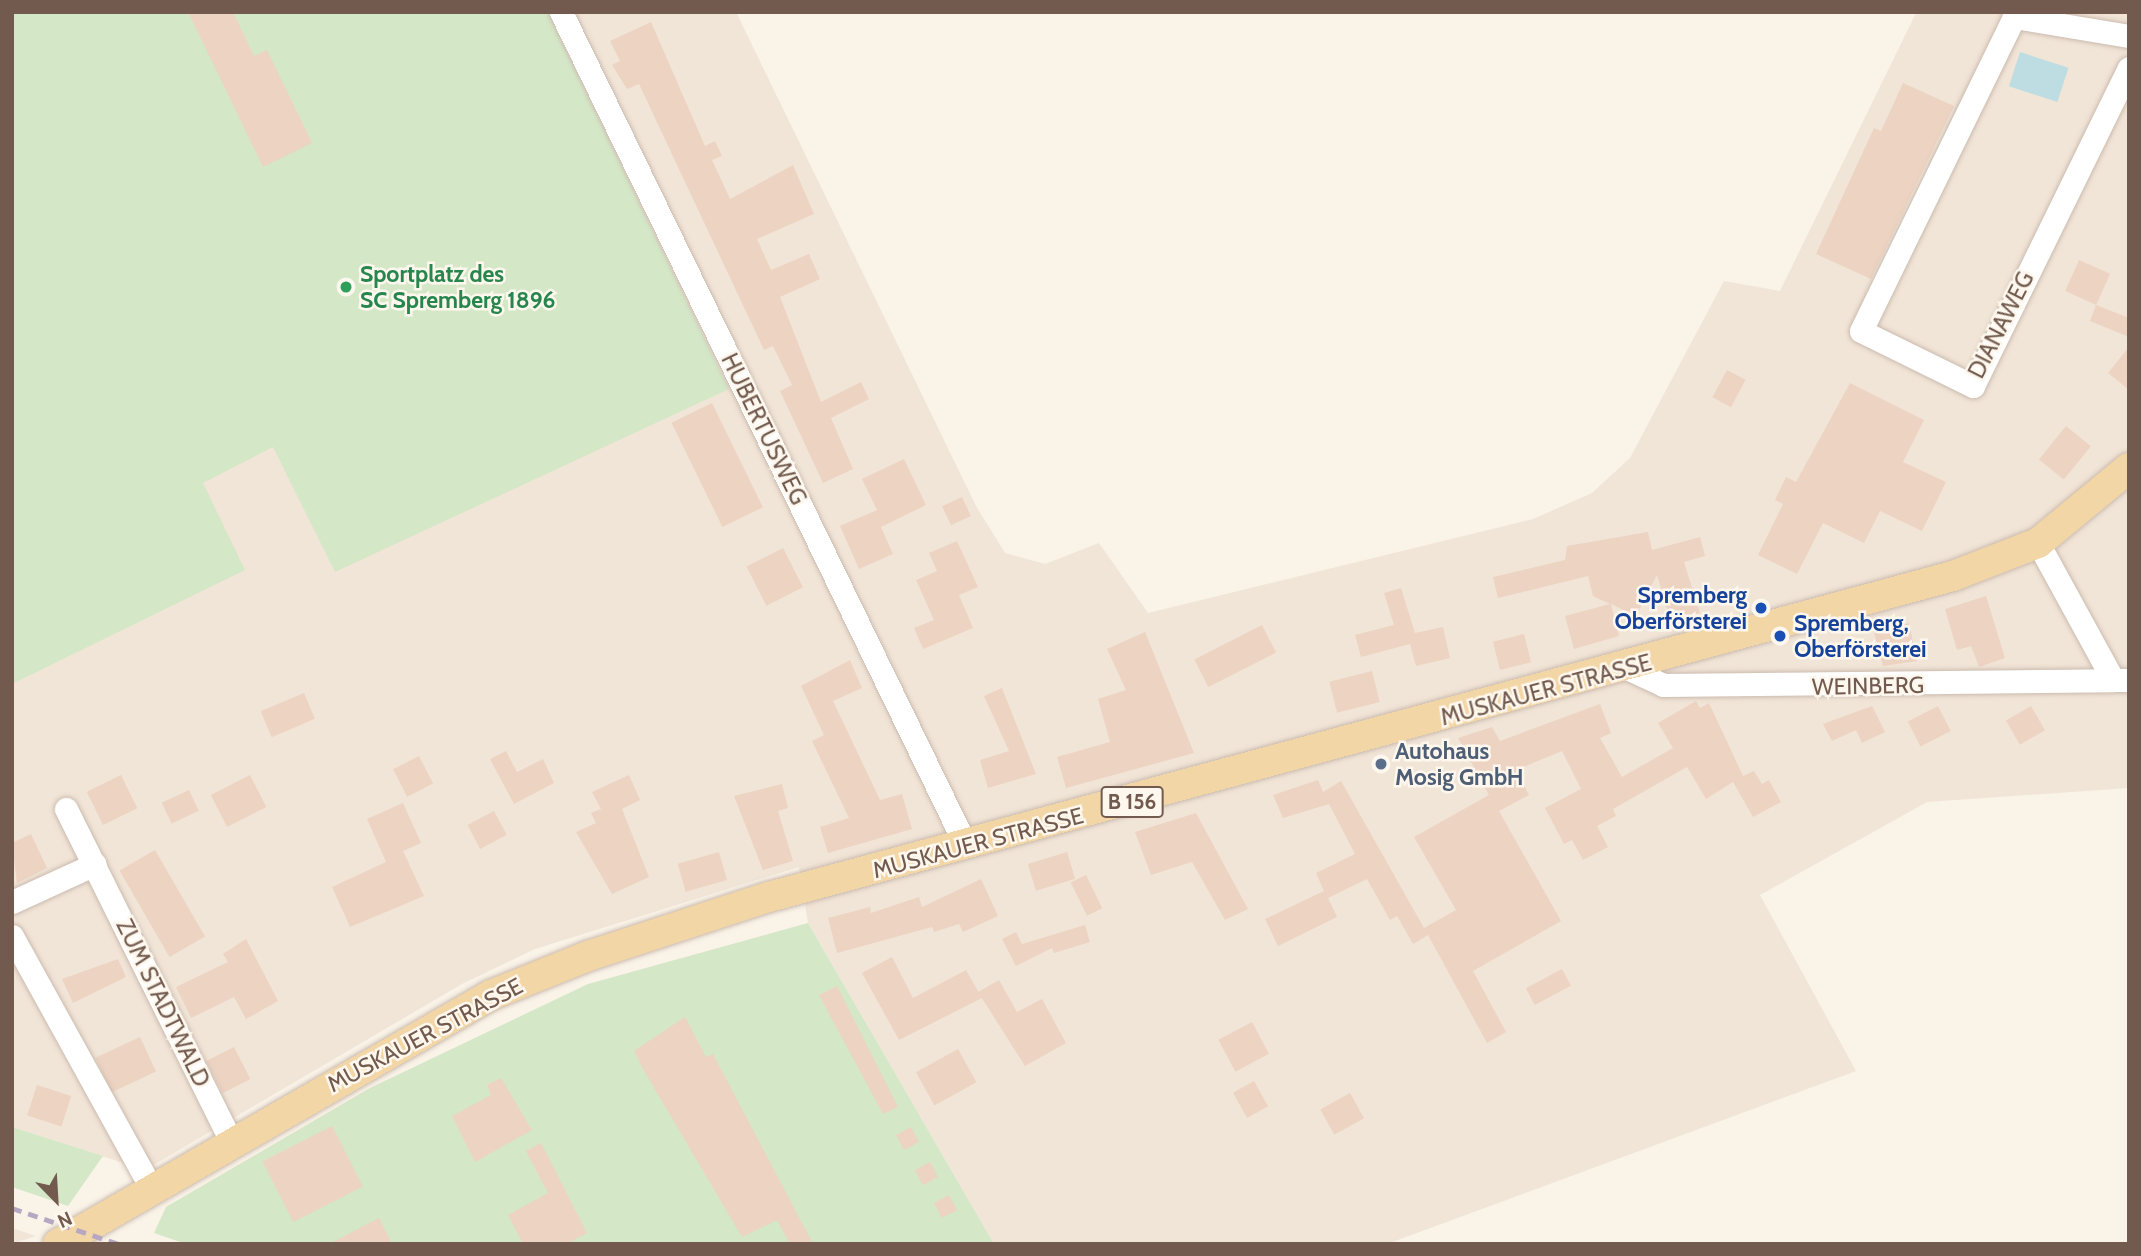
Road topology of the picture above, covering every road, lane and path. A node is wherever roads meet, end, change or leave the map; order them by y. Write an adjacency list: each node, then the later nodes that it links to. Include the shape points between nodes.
1 (561, 12): 9 (street, HUBERTUSWEG)
2 (2129, 36): 3 (street, DIANAWEG, via 2014,17 1861,331 1973,386)
3 (2129, 68)
4 (2129, 468): 5 (main road, MUSKAUER STRASSE / B 156)
5 (2038, 543): 6 (main road, MUSKAUER STRASSE / B 156, via 1953,576); 7 (street, WEINBERG)
6 (1627, 668): 7 (street, WEINBERG, via 1662,685); 9 (main road, MUSKAUER STRASSE / B 156)
7 (2121, 680)
8 (66, 809): 10 (street, ZUM STADTWALD)
9 (966, 846): 13 (main road, MUSKAUER STRASSE / B 156, via 769,897 491,995)
10 (95, 864): 11 (street); 13 (street, ZUM STADTWALD)
11 (12, 902)
12 (12, 936): 14 (street)
13 (231, 1142): 14 (main road, MUSKAUER STRASSE / B 156)
14 (151, 1188): 15 (main road, MUSKAUER STRASSE / B 156)
15 (58, 1244)

